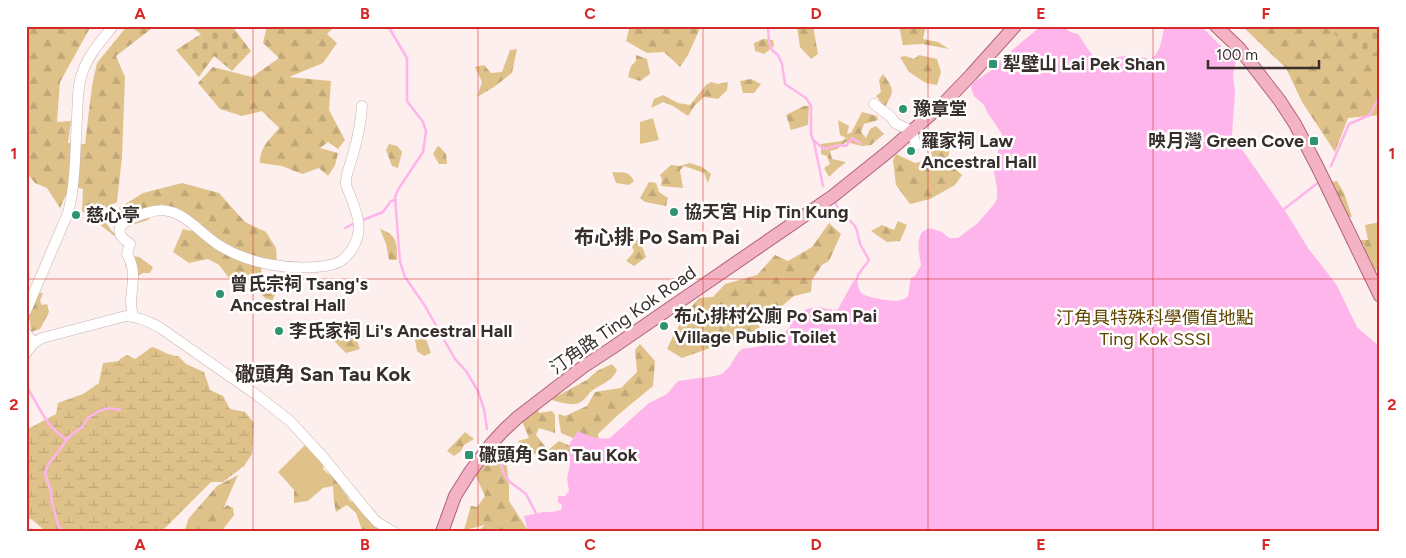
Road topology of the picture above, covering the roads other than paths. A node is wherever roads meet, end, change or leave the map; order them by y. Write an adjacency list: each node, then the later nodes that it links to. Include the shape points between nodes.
1 (113, 26): 9 (street, via 82,72 74,180 68,213)
2 (1014, 26): 6 (main road, 汀角路 Ting Kok Road, via 971,75)
3 (1216, 26): 8 (main road, via 1239,48 1295,124)
4 (874, 104): 6 (street)
5 (362, 106): 10 (street, via 346,183 358,221 358,237 341,261 296,268 244,257 222,248 175,213 167,209 156,210 130,219 119,230 130,244 127,254 132,264)
6 (912, 132): 7 (street); 15 (main road, 汀角路 Ting Kok Road, via 833,196 583,367 518,417 470,472 456,496)
7 (916, 145)
8 (1380, 296)
9 (26, 311)
10 (132, 317): 12 (street, via 42,338); 14 (street, via 159,327 290,421 377,522)
11 (26, 333): 12 (street)
12 (34, 343): 13 (street)
13 (26, 353)
14 (394, 532)
15 (442, 532)

